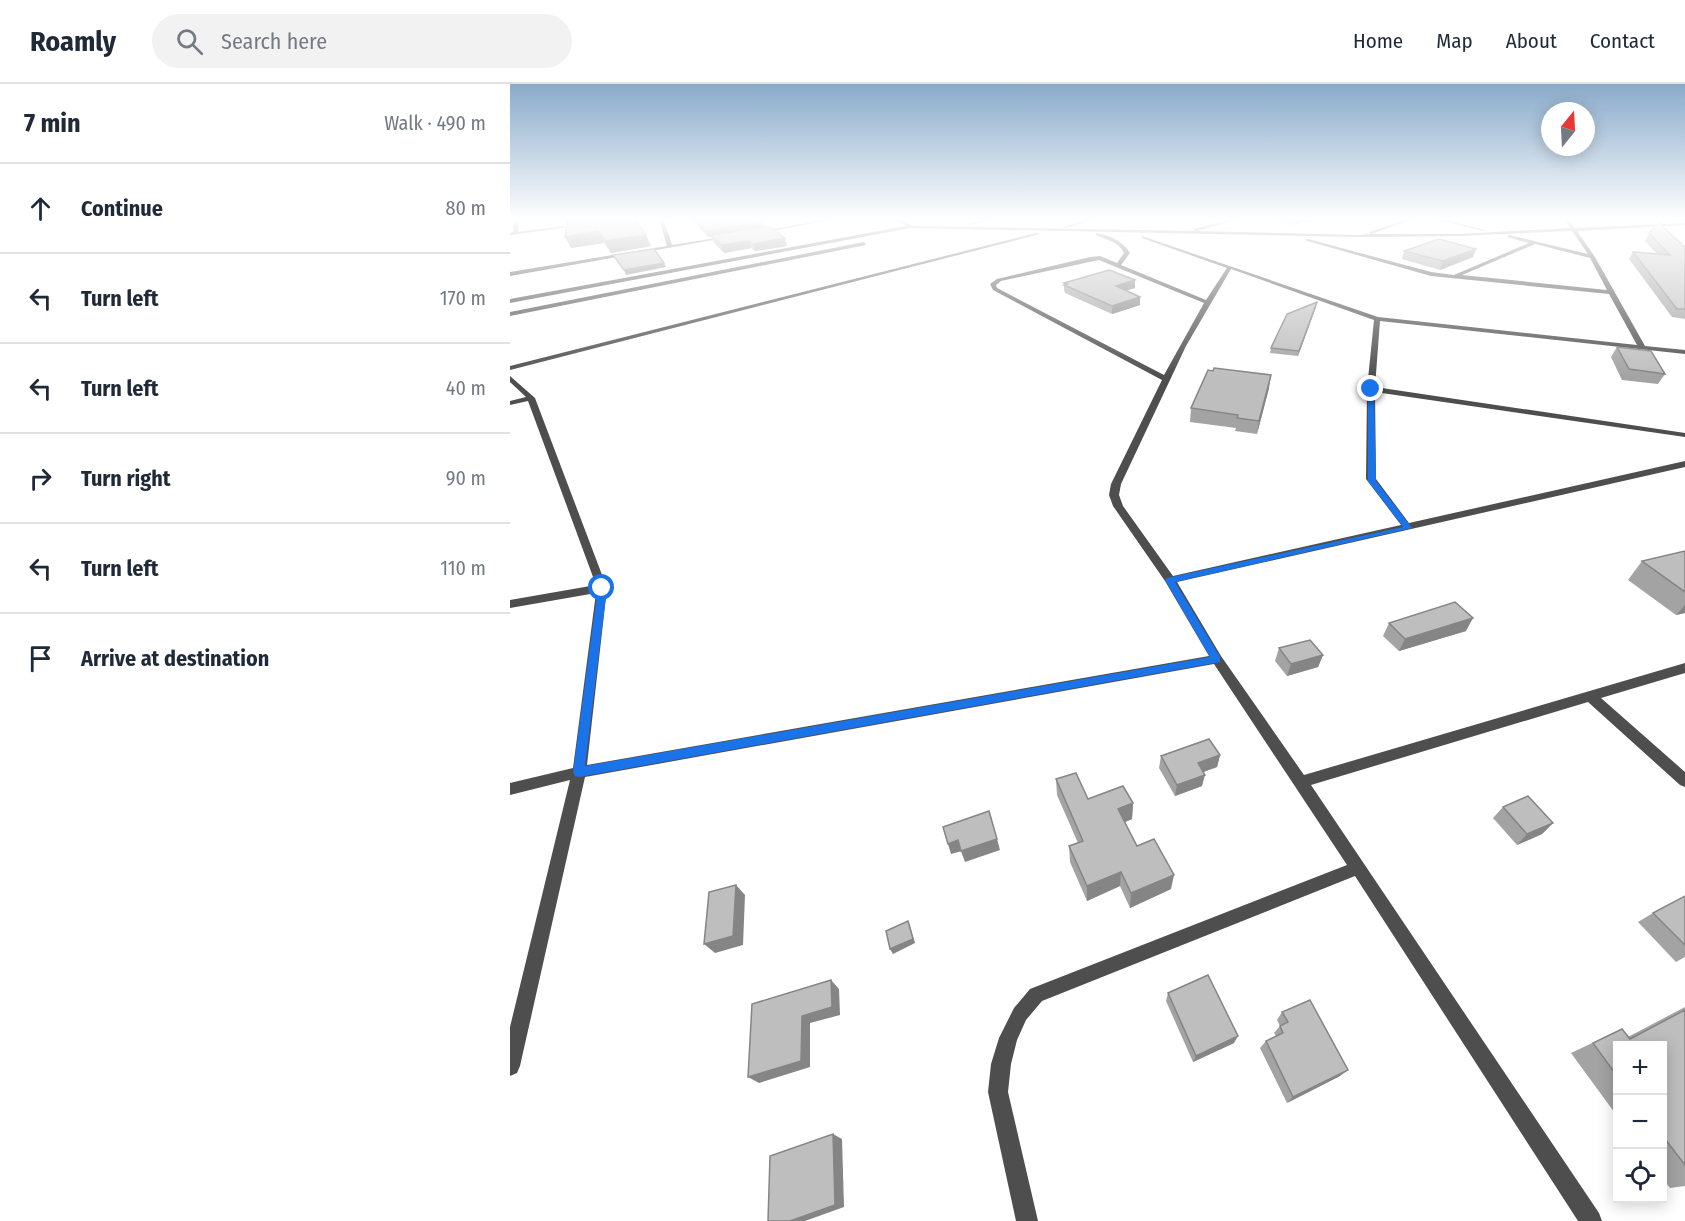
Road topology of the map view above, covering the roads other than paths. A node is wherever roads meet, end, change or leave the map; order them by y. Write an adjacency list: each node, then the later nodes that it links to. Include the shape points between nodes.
1 (527, 271): 12 (street)
2 (672, 271): 15 (street)
3 (728, 271): 17 (street)
4 (891, 271): 21 (street)
5 (1038, 271): 23 (street, via 999,280 993,287)
6 (1135, 271): 16 (street)
7 (1227, 271): 16 (street)
8 (1241, 271): 18 (street)
9 (1419, 271): 13 (street)
10 (1469, 271): 13 (street)
11 (1600, 271): 14 (street)
12 (510, 274)
13 (1453, 278): 14 (street)
14 (1611, 292): 19 (street)
15 (510, 301)
16 (1206, 302): 23 (street)
17 (510, 314)
18 (1377, 319): 19 (street); 24 (street)
19 (1642, 347): 20 (street)
20 (1685, 352)
21 (510, 368)
22 (510, 378): 25 (street)
23 (1166, 379): 30 (street, via 1114,495)
24 (1371, 389): 27 (street); 29 (street, via 1372,481)
25 (531, 398): 26 (street); 31 (street)
26 (510, 403)
27 (1685, 435)
28 (1685, 464): 29 (street)
29 (1408, 528): 30 (street)
30 (1170, 580): 33 (street)
31 (602, 588): 32 (street); 36 (street)
32 (510, 604)
33 (1217, 659): 36 (street); 38 (street)
34 (1685, 668): 35 (street)
35 (1590, 696): 37 (street); 38 (street)
36 (579, 772): 39 (street); 41 (street)
37 (1685, 781)
38 (1300, 782): 40 (street)
39 (510, 789)
40 (1357, 868): 42 (street, via 1036,995 1020,1014 1008,1038 998,1092); 43 (street)
41 (510, 1066)
42 (1027, 1221)
43 (1591, 1221)

